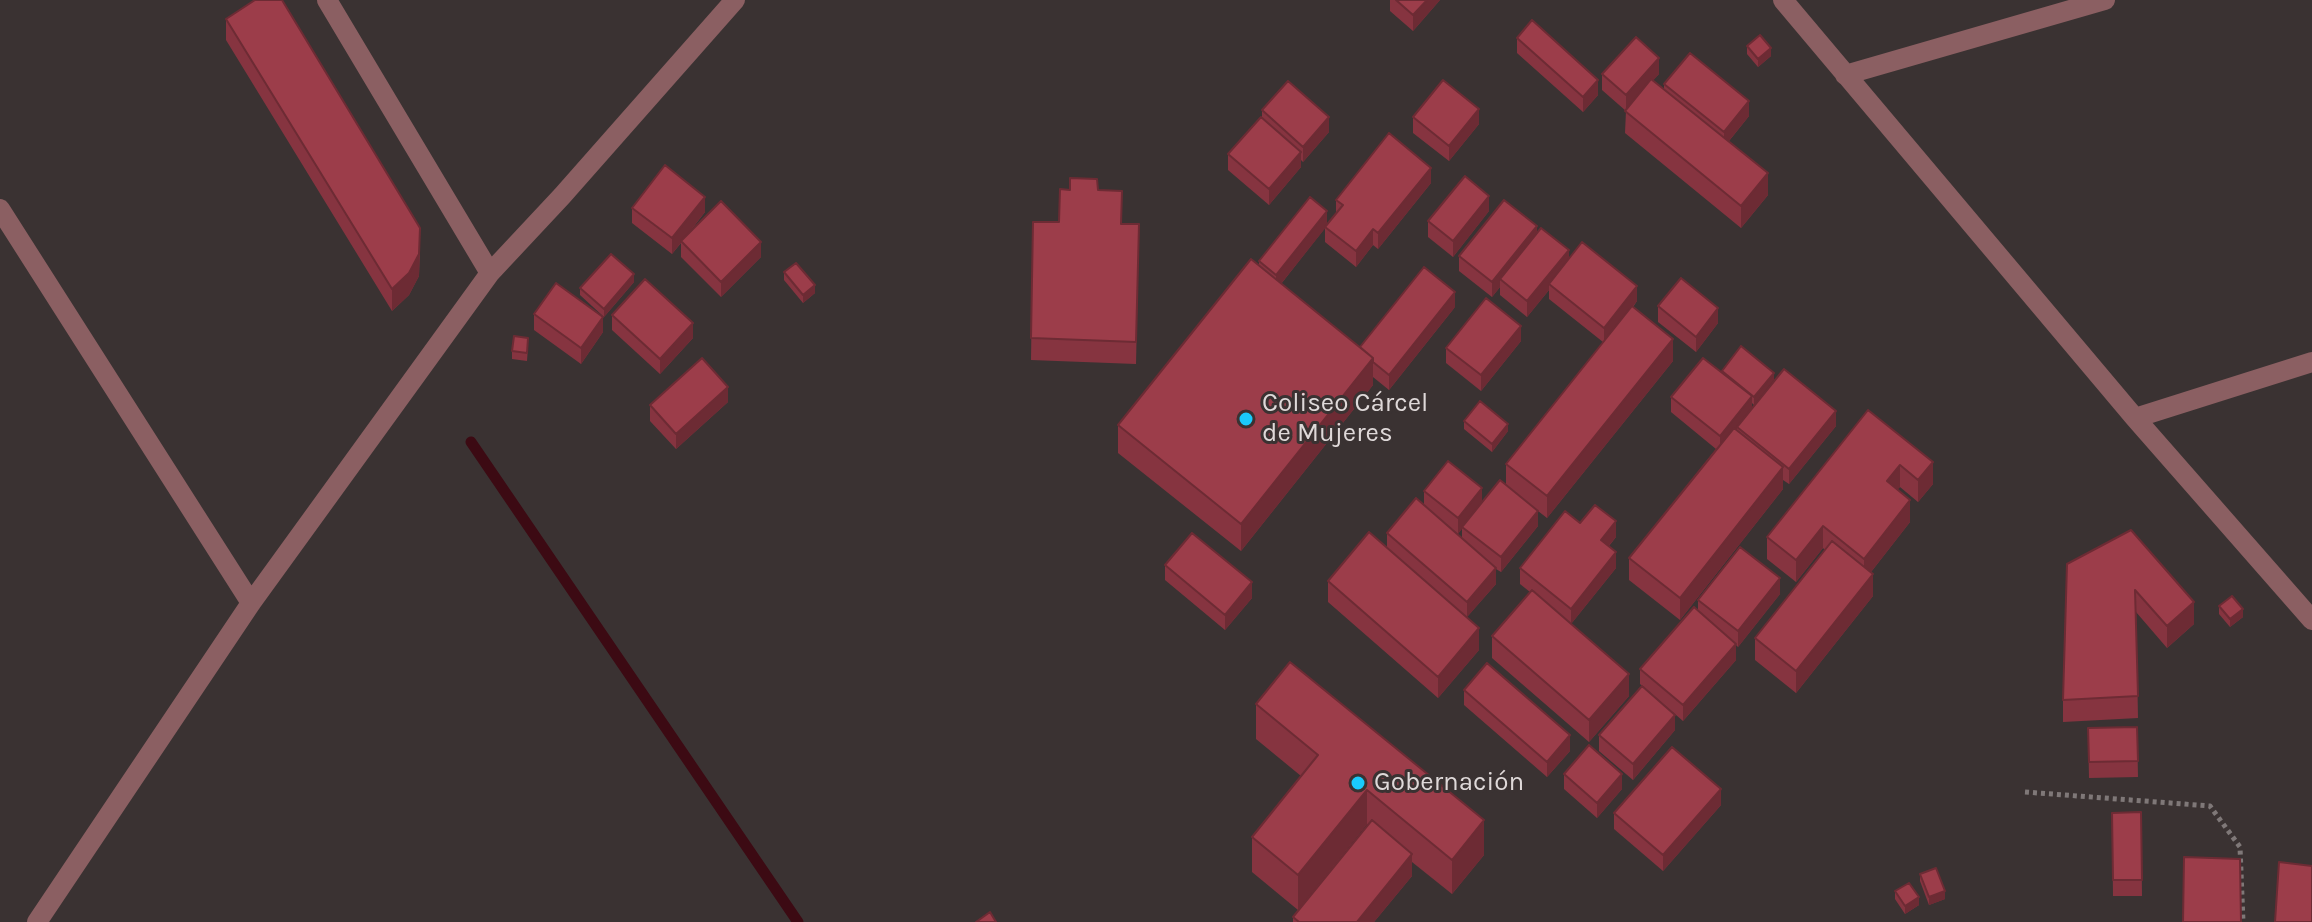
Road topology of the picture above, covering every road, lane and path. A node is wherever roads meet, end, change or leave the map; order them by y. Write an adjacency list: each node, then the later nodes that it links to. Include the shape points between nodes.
1 (327, 0): 7 (street)
2 (735, 0): 7 (street)
3 (1783, 0): 5 (street)
4 (2105, 0): 5 (street)
5 (1845, 75): 9 (street)
6 (0, 209): 10 (street)
7 (490, 273): 10 (street)
8 (2312, 362): 9 (street)
9 (2135, 418): 11 (street)
10 (251, 603): 13 (street)
11 (2312, 620)
12 (2025, 792): 14 (path, via 2210,806 2240,847)
13 (37, 922)
14 (2243, 922)

